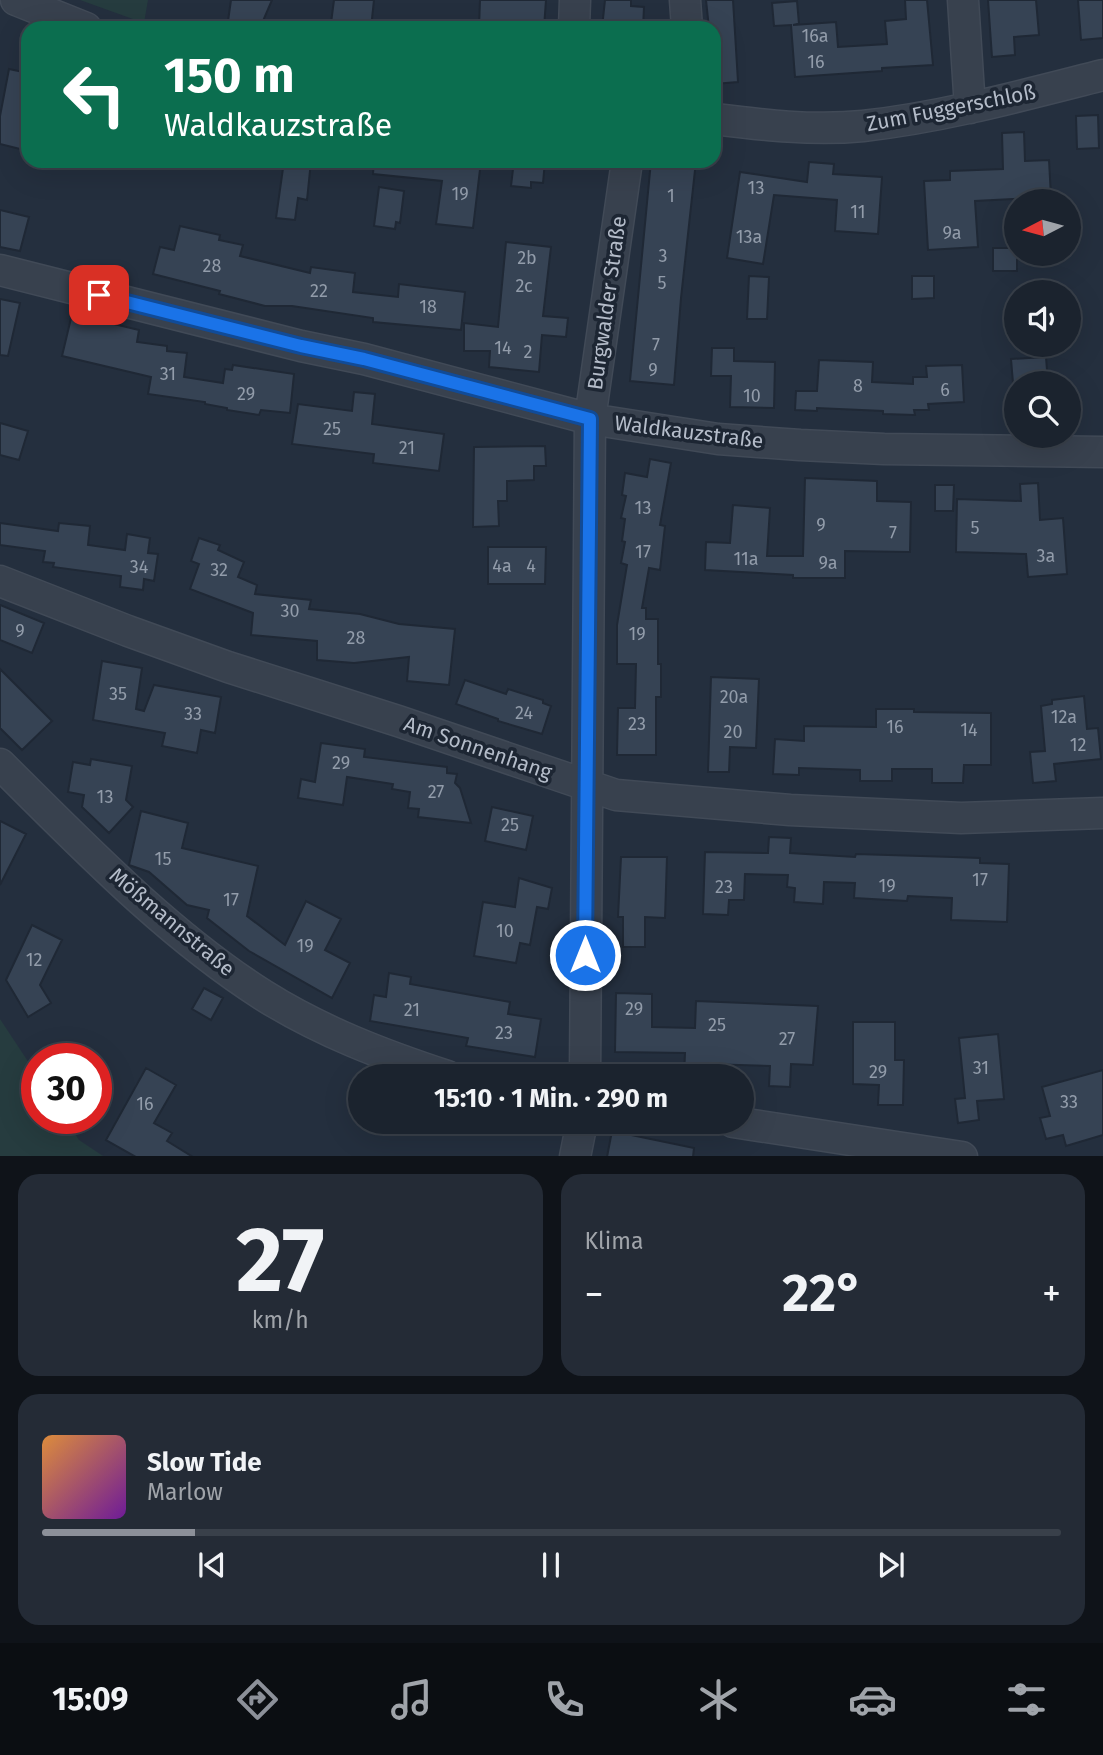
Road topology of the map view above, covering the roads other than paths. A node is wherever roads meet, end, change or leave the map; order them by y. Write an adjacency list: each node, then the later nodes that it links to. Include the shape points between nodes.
1 (575, 0): 6 (street)
2 (685, 0): 7 (street)
3 (963, 0): 9 (street)
4 (25, 2): 5 (street)
5 (70, 21)
6 (574, 21)
7 (686, 21)
8 (1103, 75): 9 (street, Zum Fuggerschloß)
9 (970, 107): 10 (street, Zum Fuggerschloß, via 862,126 791,128)
10 (721, 120)
11 (626, 168): 13 (street, Burgwalder Straße)
12 (0, 270): 13 (street, Waldkauzstraße)
13 (590, 419): 14 (street, Waldkauzstraße, via 718,439 800,445); 17 (street, Burgwalder Straße)
14 (1103, 453)
15 (0, 581): 17 (street, Am Sonnenhang, via 228,667)
16 (0, 764): 19 (street, Mößmannstraße, via 76,840 196,947 264,995 354,1043)
17 (586, 785): 18 (street, Am Sonnenhang, via 616,795 790,810 961,818); 20 (street, Burgwalder Straße)
18 (1103, 813)
19 (413, 1064)
20 (585, 1064)
21 (754, 1125): 24 (street)
22 (580, 1134): 23 (street)
23 (575, 1156)
24 (955, 1156)

